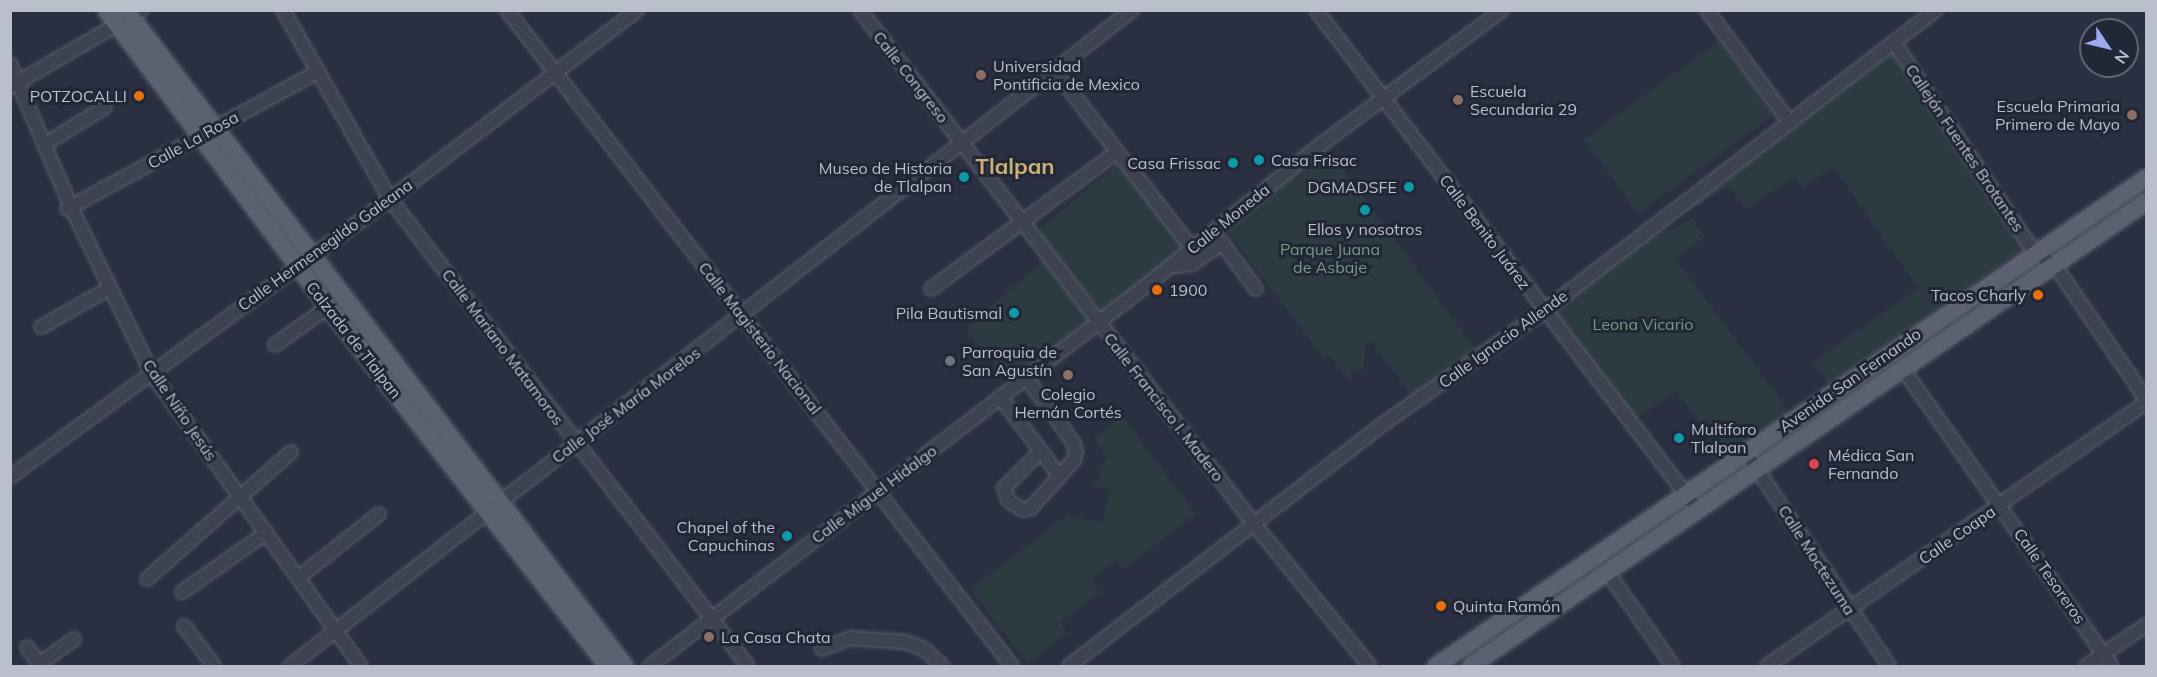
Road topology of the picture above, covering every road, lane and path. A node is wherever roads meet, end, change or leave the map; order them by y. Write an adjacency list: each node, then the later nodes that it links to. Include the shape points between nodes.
1 (106, 10): 11 (main road, Calzada de Tlalpan)
2 (284, 10): 14 (street, Calle Mariano Matamoros)
3 (507, 10): 16 (street, Calle Magisterio Nacional)
4 (637, 10): 16 (street, Calle Hermenegildo Galeana)
5 (860, 10): 24 (street, Calle Congreso)
6 (1132, 10): 15 (street, Calle José María Morelos)
7 (1316, 10): 18 (street, Calle Benito Juárez)
8 (1502, 10): 18 (street, Calle Moneda)
9 (1707, 10): 20 (street)
10 (1936, 10): 12 (street, Calle Ignacio Allende)
11 (129, 16): 17 (street); 21 (main road, Calzada de Tlalpan); 22 (main road, Calzada de Tlalpan)
12 (1895, 44): 20 (street, Calle Ignacio Allende); 32 (street, Callejón Fuentes Brotantes)
13 (10, 64): 17 (street, Calle Niño Jesús)
14 (319, 71): 21 (street, Calle La Rosa); 27 (street, Calle Mariano Matamoros)
15 (1054, 71): 24 (street, Calle José María Morelos); 25 (street)
16 (554, 72): 27 (street, Calle Hermenegildo Galeana); 42 (street, Calle Magisterio Nacional)
17 (15, 85): 23 (street, Calle Niño Jesús)
18 (1385, 100): 31 (street, Calle Moneda, via 1319,146); 41 (street, Calle Benito Juárez)
19 (105, 107): 23 (street)
20 (1790, 123): 41 (street, Calle Ignacio Allende)
21 (215, 128): 22 (street, Calle La Rosa); 33 (main road, Calzada de Tlalpan)
22 (200, 136): 29 (street, Calle La Rosa); 35 (main road, Calzada de Tlalpan)
23 (47, 143): 29 (street, Calle Niño Jesús)
24 (963, 144): 30 (street, Calle Francisco I. Madero); 42 (street, Calle José María Morelos)
25 (1117, 152): 30 (street); 31 (street)
26 (2141, 182): 28 (street); 32 (main road, Avenida San Fernando)
27 (390, 199): 33 (street, Calle Hermenegildo Galeana); 51 (street, Calle Mariano Matamoros)
28 (2146, 203): 34 (main road, Avenida San Fernando)
29 (69, 208): 37 (street, Calle Niño Jesús)
30 (1022, 223): 38 (street); 43 (street, Calle Francisco I. Madero)
31 (1192, 248): 36 (street, Calle Moneda)
32 (2034, 252): 34 (street); 54 (main road, Avenida San Fernando)
33 (310, 255): 35 (street, Calle Hermenegildo Galeana); 62 (main road, Calzada de Tlalpan)
34 (2054, 264): 46 (main road, Avenida San Fernando); 50 (street)
35 (296, 265): 40 (main road, Calzada de Tlalpan); 47 (street, Calle Hermenegildo Galeana)
36 (1167, 268): 39 (street, via 1192,264 1222,243); 43 (street, Calle Moneda)
37 (110, 288): 44 (street); 47 (street, Calle Niño Jesús)
38 (931, 289)
39 (1256, 289)
40 (328, 307): 45 (street); 62 (main road, Calzada de Tlalpan)
41 (1545, 310): 59 (street, Calle Benito Juárez); 65 (street, Calle Ignacio Allende, via 1379,427)
42 (742, 316): 51 (street, Calle José María Morelos); 58 (street, Calle Magisterio Nacional)
43 (1098, 322): 48 (street, Calle Miguel Hidalgo); 65 (street, Calle Francisco I. Madero)
44 (41, 327)
45 (276, 345)
46 (1903, 369): 55 (main road, Avenida San Fernando); 61 (street, Calle Tesoreros)
47 (153, 374): 57 (street, Calle Hermenegildo Galeana); 60 (street, Calle Niño Jesús)
48 (1026, 377): 49 (street, Calle Miguel Hidalgo); 56 (street, via 1073,442 1074,460)
49 (1000, 397): 52 (street); 58 (street, Calle Miguel Hidalgo)
50 (2146, 401): 61 (street, Calle Coapa)
51 (575, 443): 62 (street, Calle José María Morelos); 72 (street, Calle Mariano Matamoros)
52 (1041, 451): 56 (street); 56 (street, via 1007,481 1004,488 1009,501 1027,511)
53 (291, 452): 60 (street)
54 (1746, 453): 55 (street, Calle Moctezuma); 59 (main road, Avenida San Fernando)
55 (1758, 470): 63 (main road, Avenida San Fernando); 71 (street, Calle Moctezuma)
56 (1059, 475)
57 (10, 477)
58 (878, 490): 72 (street, Calle Miguel Hidalgo); 90 (street, Calle Magisterio Nacional)
59 (1686, 494): 63 (street, Calle Benito Juárez); 93 (main road, Avenida San Fernando)
60 (240, 496): 66 (street, Calle Niño Jesús); 69 (street)
61 (2000, 505): 71 (street, Calle Coapa); 79 (street, Calle Tesoreros)
62 (494, 507): 75 (street, Calle José María Morelos); 85 (main road, Calzada de Tlalpan); 86 (main road, Calzada de Tlalpan)
63 (1698, 510): 67 (main road, Avenida San Fernando)
64 (379, 514): 68 (street)
65 (1254, 524): 91 (street, Calle Ignacio Allende); 92 (street, Calle Francisco I. Madero)
66 (266, 533): 68 (street, Calle Niño Jesús); 70 (street)
67 (1608, 573): 80 (main road, Avenida San Fernando); 95 (street)
68 (298, 578): 75 (street, Calle Niño Jesús)
69 (147, 579)
70 (182, 592)
71 (1849, 609): 96 (street, Calle Coapa); 97 (street, Calle Moctezuma)
72 (709, 620): 87 (street, Calle Miguel Hidalgo); 88 (street, Calle Mariano Matamoros)
73 (2146, 625): 79 (street)
74 (184, 626): 82 (street)
75 (336, 631): 83 (street, Calle José María Morelos); 84 (street, Calle Niño Jesús)
76 (74, 639): 81 (street)
77 (27, 647): 81 (street)
78 (822, 649): 89 (street, via 850,638 905,642 924,649)
79 (2103, 654): 98 (street); 99 (street, Calle Tesoreros)
80 (1490, 661): 94 (main road, Avenida San Fernando)
81 (40, 665)
82 (214, 666)
83 (290, 666)
84 (361, 666)
85 (607, 666)
86 (625, 666)
87 (650, 666)
88 (748, 666)
89 (942, 666)
90 (1012, 666)
91 (1069, 666)
92 (1370, 666)
93 (1436, 666)
94 (1471, 666)
95 (1673, 666)
96 (1767, 666)
97 (1889, 666)
98 (2086, 666)
99 (2112, 666)

